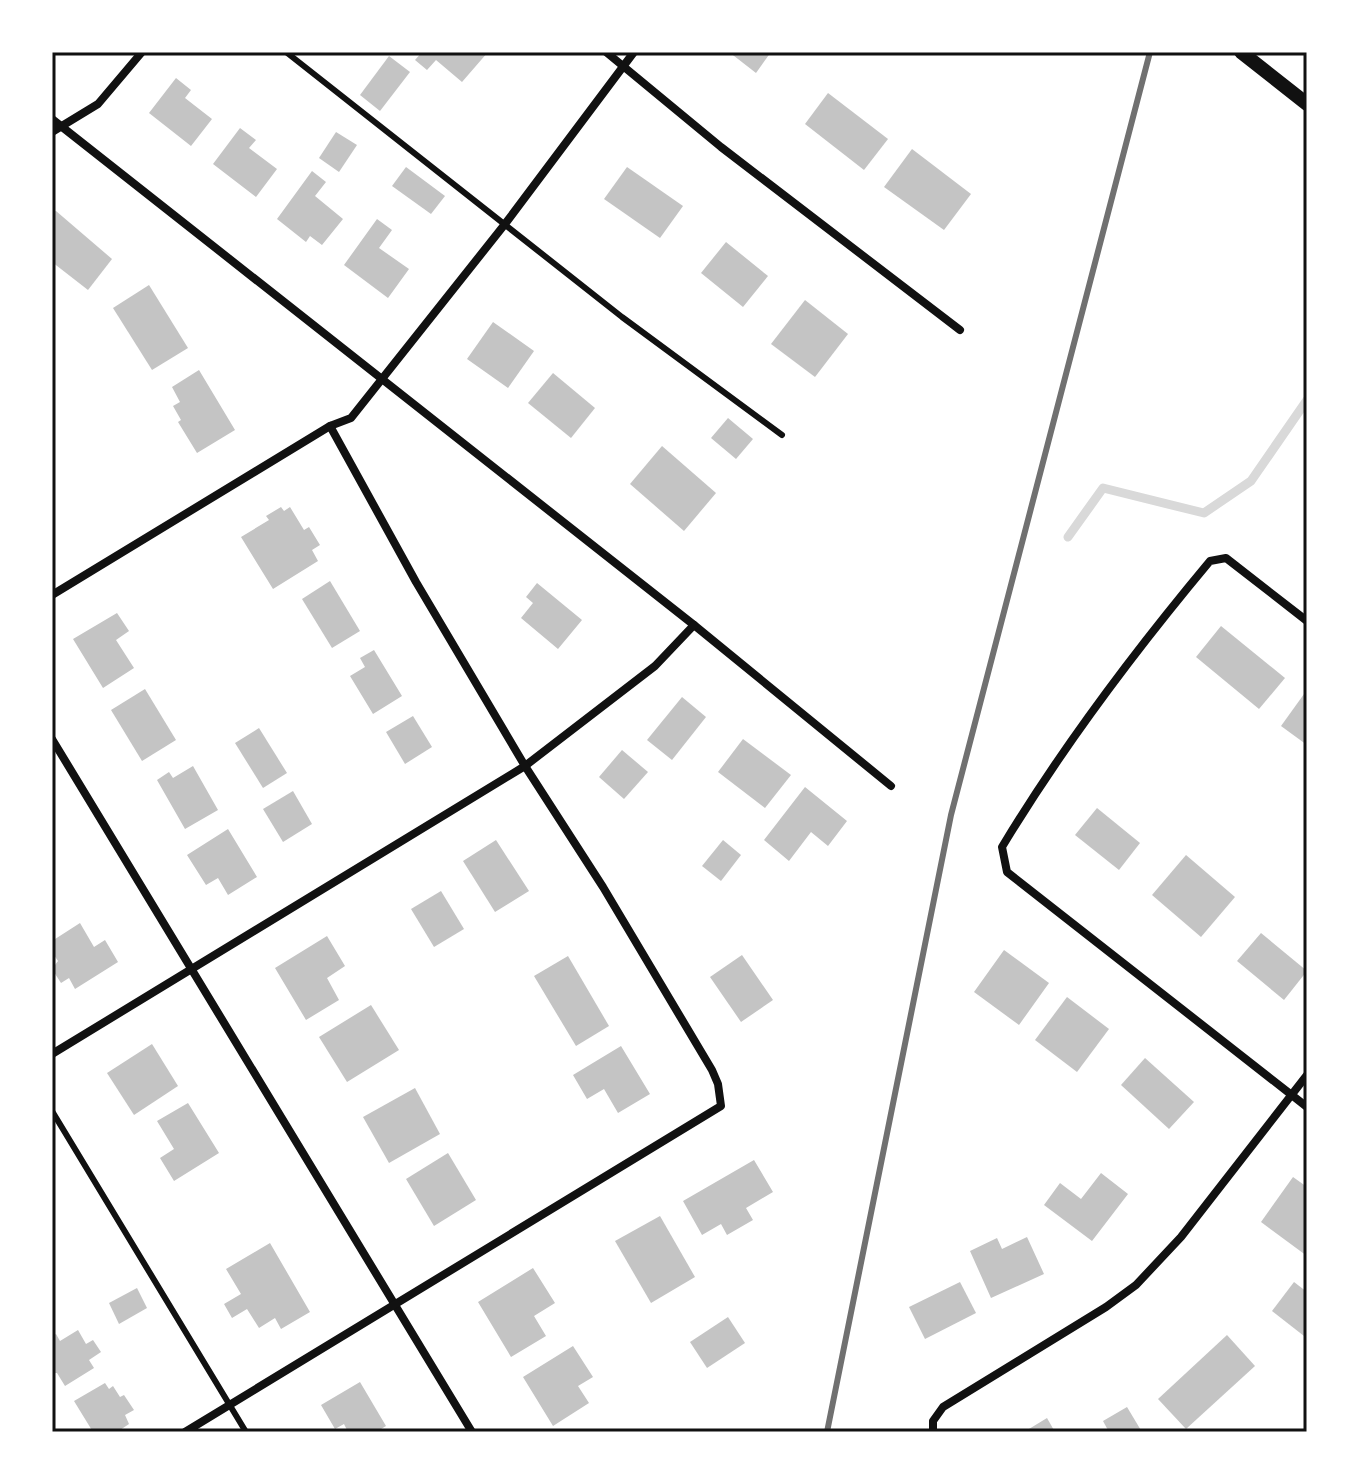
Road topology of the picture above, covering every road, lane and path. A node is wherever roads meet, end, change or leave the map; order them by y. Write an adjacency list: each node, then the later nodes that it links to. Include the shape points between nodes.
1 (142, 52): 9 (street, via 98,104)
2 (286, 52): 11 (lane)
3 (606, 52): 6 (street)
4 (634, 52): 6 (street)
5 (1241, 52): 7 (street)
6 (624, 66): 11 (street); 12 (street)
7 (1307, 104)
8 (52, 119): 9 (street)
9 (61, 126): 10 (street); 13 (street)
10 (52, 132)
11 (505, 224): 13 (street); 15 (lane)
12 (960, 330)
13 (383, 379): 14 (street, via 351,418); 18 (street)
14 (330, 426): 16 (street); 20 (street)
15 (782, 435)
16 (52, 595)
17 (1307, 621): 25 (street, via 1226,558 1210,561 1038,786 1002,847 1007,872)
18 (694, 625): 20 (street, via 655,666); 21 (street)
19 (52, 739): 22 (street)
20 (525, 766): 22 (street); 28 (street, via 712,1070 721,1106)
21 (891, 786)
22 (191, 969): 23 (street); 28 (street)
23 (52, 1054)
24 (1307, 1075): 25 (street)
25 (1292, 1095): 26 (street); 33 (street, via 1181,1237 1136,1285 943,1407 933,1421)
26 (1307, 1107)
27 (52, 1111): 29 (lane)
28 (395, 1305): 29 (street); 32 (street)
29 (230, 1405): 30 (street); 31 (lane)
30 (185, 1432)
31 (246, 1432)
32 (472, 1432)
33 (933, 1432)

